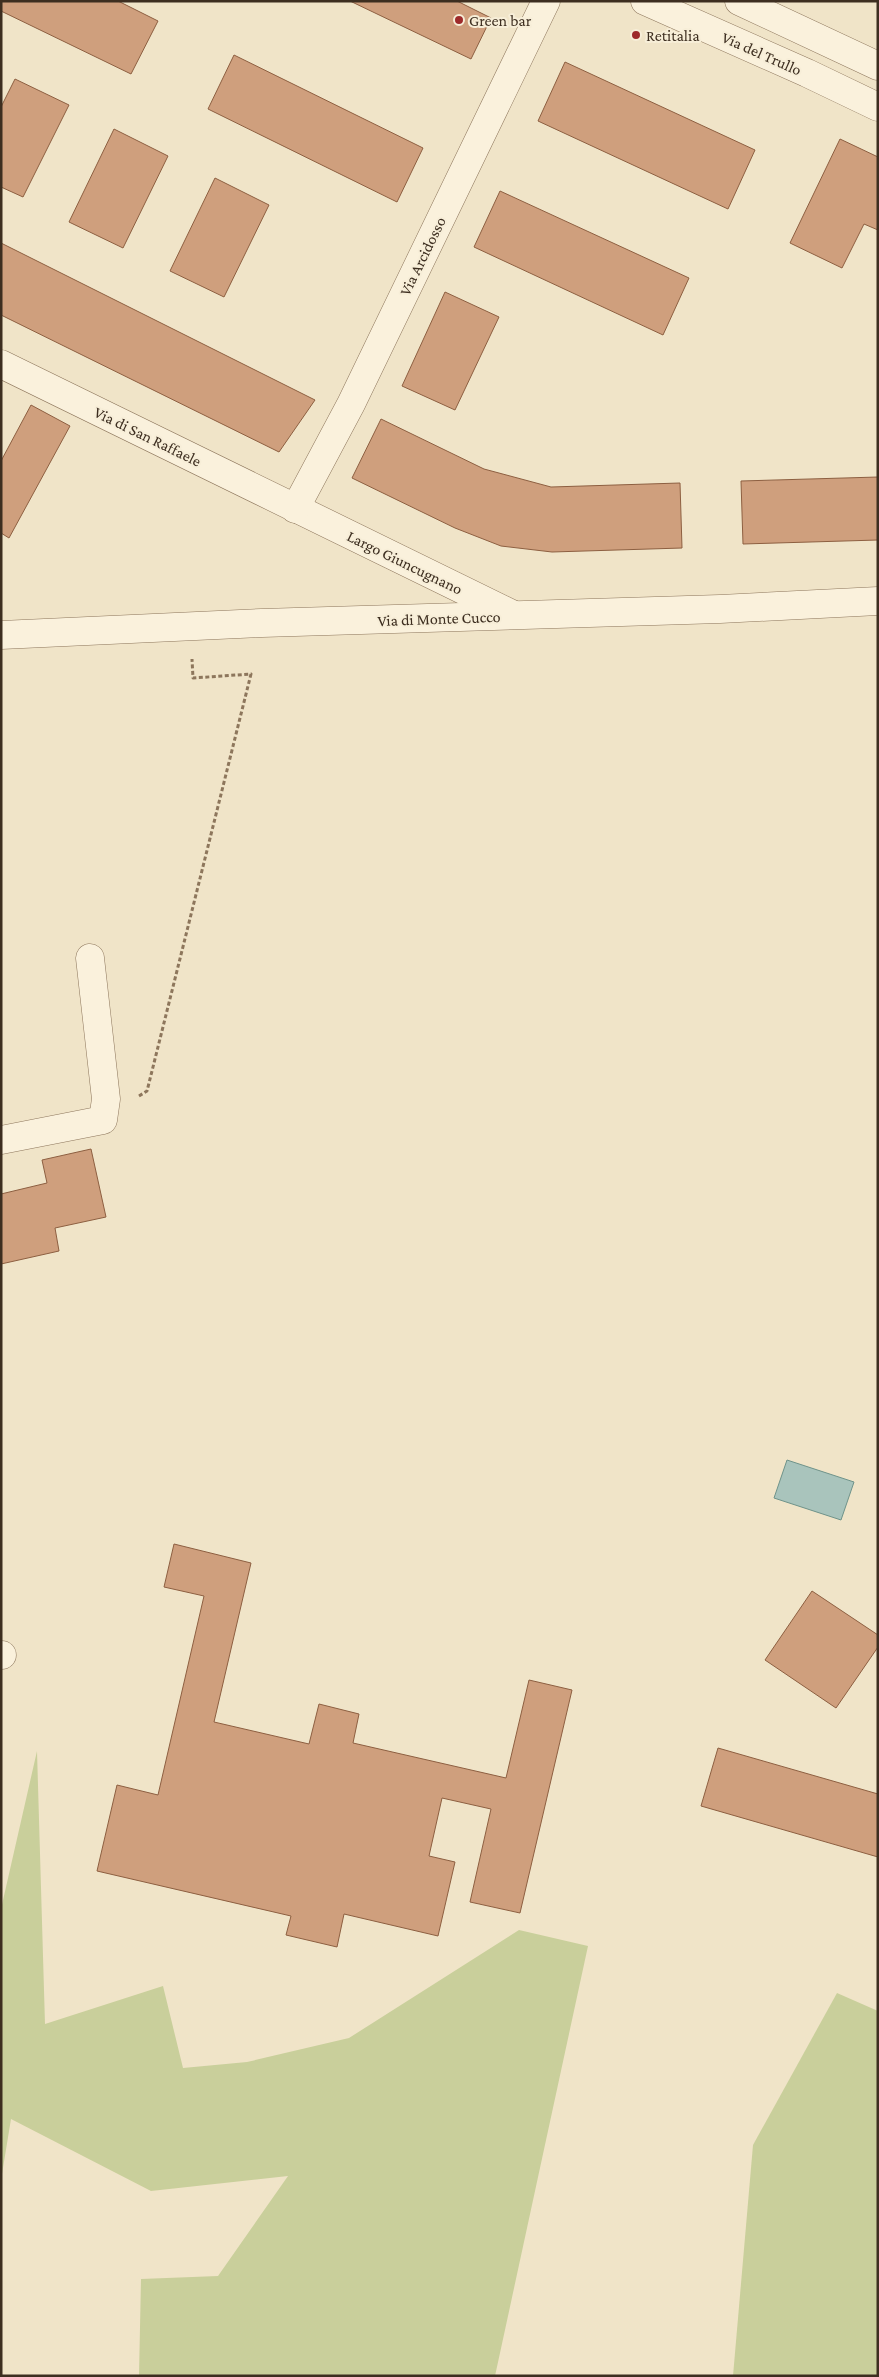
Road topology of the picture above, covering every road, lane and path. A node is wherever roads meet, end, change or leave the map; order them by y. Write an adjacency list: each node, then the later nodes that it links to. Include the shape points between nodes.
1 (546, 1): 7 (street, Via Arcidosso, via 351,404)
2 (645, 1): 5 (street, Via del Trullo)
3 (739, 1): 4 (street)
4 (878, 66)
5 (878, 107)
6 (1, 364): 7 (street, Via di San Raffaele)
7 (295, 509): 9 (street, Largo Giuncugnano)
8 (878, 601): 9 (street, Via di Monte Cucco)
9 (515, 615): 10 (street, Via di Monte Cucco)
10 (190, 626): 11 (street, Via di Monte Cucco); 13 (path, via 193,678 251,674 147,1091)
11 (1, 636)
12 (90, 958): 13 (street, via 106,1099)
13 (103, 1120): 14 (street)
14 (1, 1140)

